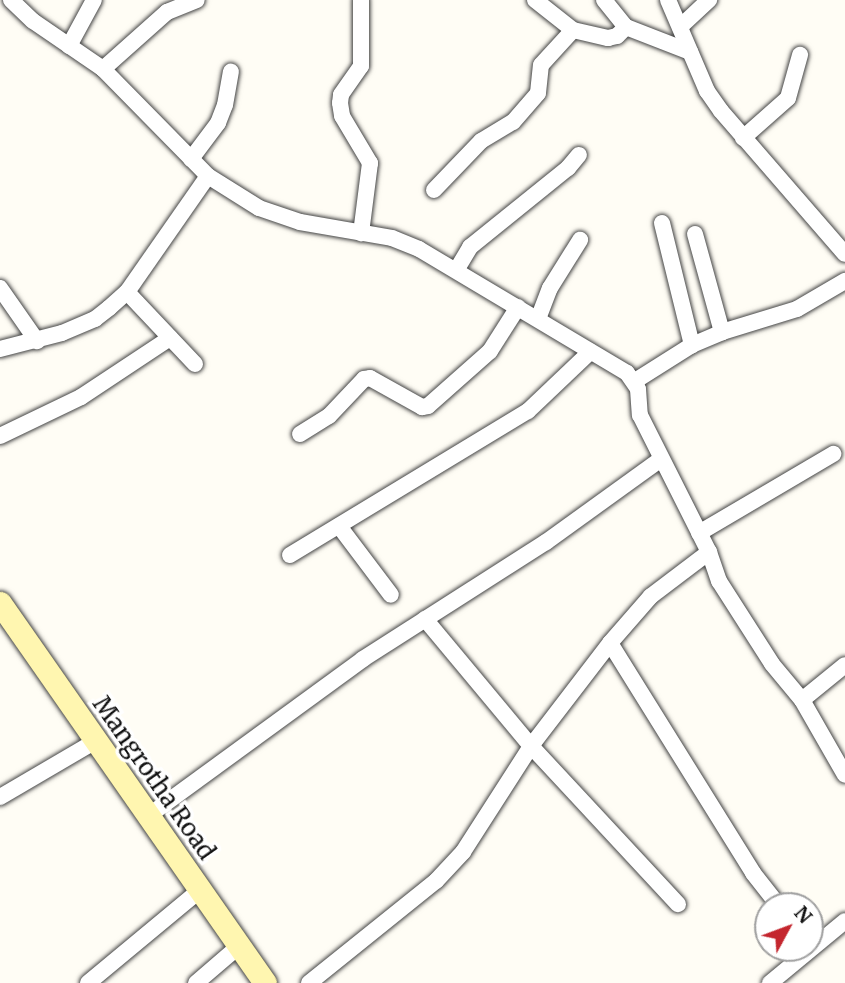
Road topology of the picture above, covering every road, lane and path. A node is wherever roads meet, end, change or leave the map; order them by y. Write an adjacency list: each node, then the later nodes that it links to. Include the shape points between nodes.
1 (12, 0): 12 (street)
2 (94, 0): 12 (street)
3 (197, 0): 15 (street, via 167,12)
4 (361, 0): 23 (street, via 361,65 340,103 342,116 370,163)
5 (535, 0): 11 (street)
6 (604, 0): 9 (street)
7 (668, 0): 10 (street)
8 (709, 0): 10 (street)
9 (626, 27): 11 (street, via 608,38); 13 (street)
10 (680, 27): 13 (street)
11 (573, 30): 21 (street, via 541,65 538,93 513,122 481,141)
12 (69, 46): 15 (street)
13 (690, 52): 17 (street, via 707,91)
14 (800, 55): 17 (street, via 788,98)
15 (103, 69): 19 (street)
16 (231, 72): 19 (street, via 218,123)
17 (743, 138): 26 (street)
18 (579, 155): 27 (street, via 568,169 470,247)
19 (191, 159): 20 (street)
20 (208, 176): 23 (street, via 259,208 300,222); 30 (street)
21 (434, 190)
22 (662, 223): 36 (street)
23 (361, 233): 27 (street, via 401,242)
24 (695, 234): 33 (street)
25 (580, 240): 32 (street, via 550,288)
26 (845, 254)
27 (457, 269): 31 (street)
28 (845, 281): 33 (street, via 797,309)
29 (0, 289): 35 (street)
30 (127, 292): 34 (street); 35 (street, via 95,319)
31 (518, 307): 32 (street); 41 (street, via 489,351 428,405 422,407 370,378 364,379 329,416)
32 (538, 319): 38 (street)
33 (722, 332): 36 (street)
34 (170, 338): 39 (street); 42 (street, via 81,397)
35 (37, 341): 37 (street)
36 (692, 345): 40 (street)
37 (0, 349)
38 (590, 352): 40 (street); 45 (street, via 528,411)
39 (195, 365)
40 (635, 381): 44 (street, via 640,415)
41 (300, 434)
42 (0, 436)
43 (833, 454): 46 (street)
44 (661, 459): 46 (street); 51 (street, via 546,542)
45 (339, 526): 48 (street); 49 (street)
46 (699, 533): 47 (street)
47 (709, 552): 52 (street, via 651,596); 54 (street, via 719,581 772,664)
48 (290, 555)
49 (391, 595)
50 (0, 603): 55 (main road, Mangrotha Road)
51 (425, 619): 56 (street); 59 (street)
52 (610, 643): 56 (street); 61 (street)
53 (845, 665): 54 (street)
54 (802, 700): 57 (street)
55 (96, 741): 58 (street); 59 (main road, Mangrotha Road)
56 (531, 746): 62 (street); 70 (street, via 463,852 436,881)
57 (845, 775)
58 (0, 797)
59 (148, 816): 60 (main road, Mangrotha Road)
60 (200, 890): 65 (main road, Mangrotha Road); 67 (street)
61 (768, 892)
62 (678, 904)
63 (845, 921): 64 (street)
64 (824, 936)
65 (239, 946): 68 (street); 69 (main road, Mangrotha Road)
66 (793, 962): 71 (street)
67 (88, 983)
68 (196, 983)
69 (265, 983)
70 (309, 983)
71 (770, 983)

